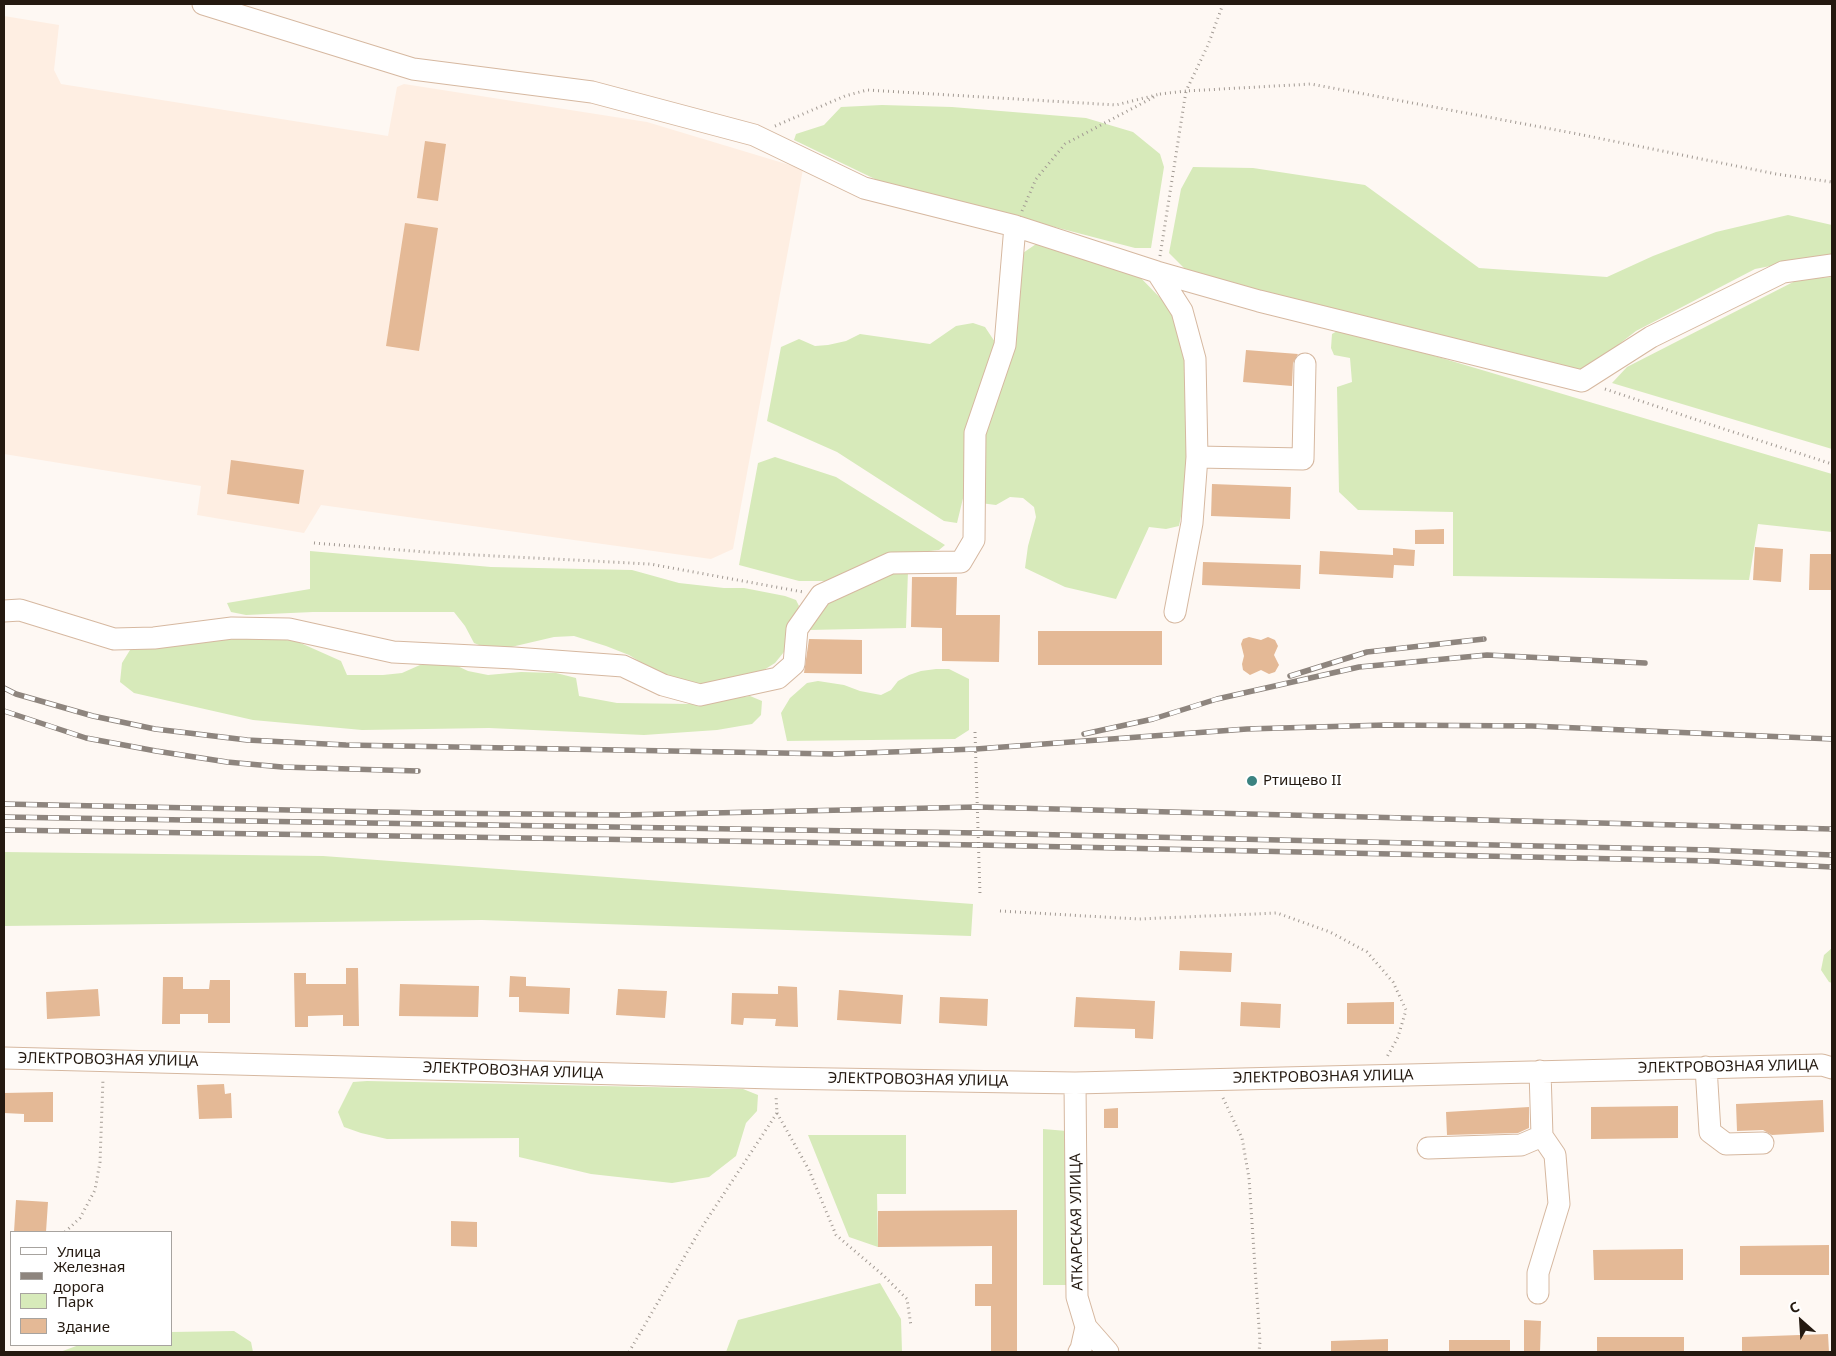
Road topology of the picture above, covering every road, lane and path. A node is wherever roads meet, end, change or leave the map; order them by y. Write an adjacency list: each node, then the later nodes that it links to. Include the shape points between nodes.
1 (203, 4): 5 (street, via 413,69 592,92)
2 (1223, 4): 3 (path)
3 (1186, 91): 4 (path); 6 (path, via 1311,84); 9 (path)
4 (1160, 94): 5 (path, via 1116,104 866,90); 7 (path, via 1065,144 1036,179)
5 (754, 135): 7 (street, via 864,188)
6 (1832, 182)
7 (1015, 226): 9 (street); 15 (street, via 1005,345 975,433 974,540 961,562 891,563)
8 (1832, 265): 11 (street, via 1783,272 1651,337)
9 (1157, 272): 11 (street, via 1259,301); 12 (street, via 1182,311 1195,360)
10 (1305, 364): 12 (street, via 1303,459)
11 (1582, 381): 13 (path)
12 (1197, 457): 17 (street, via 1192,523)
13 (1832, 464)
14 (314, 543): 15 (path, via 650,564)
15 (821, 595): 16 (street, via 797,629 794,664 778,678 700,695 663,685 623,666 393,652 289,629 232,628 154,638 114,639 20,610)
16 (4, 611)
17 (1176, 612)
18 (975, 732): 19 (path)
19 (980, 896)
20 (1000, 911): 26 (path, via 1138,920 1277,913 1330,932 1367,952 1393,982 1406,1010 1398,1037)
21 (4, 1058): 22 (street, ЭЛЕКТРОВОЗНАЯ УЛИЦА)
22 (104, 1060): 27 (street, ЭЛЕКТРОВОЗНАЯ УЛИЦА); 34 (path, via 100,1162 95,1190 80,1218)
23 (1706, 1067): 24 (street, ЭЛЕКТРОВОЗНАЯ УЛИЦА, via 1822,1065); 25 (street, ЭЛЕКТРОВОЗНАЯ УЛИЦА); 32 (street, via 1710,1132 1726,1144)
24 (1832, 1068)
25 (1540, 1072): 26 (street, ЭЛЕКТРОВОЗНАЯ УЛИЦА); 31 (street)
26 (1376, 1076): 28 (street, ЭЛЕКТРОВОЗНАЯ УЛИЦА)
27 (774, 1078): 29 (street, ЭЛЕКТРОВОЗНАЯ УЛИЦА); 30 (path)
28 (1214, 1079): 29 (street, ЭЛЕКТРОВОЗНАЯ УЛИЦА); 41 (path, via 1242,1138 1249,1178 1260,1342)
29 (1075, 1083): 37 (street, АТКАРСКАЯ УЛИЦА, via 1077,1296)
30 (777, 1113): 36 (path, via 809,1170 836,1235 907,1299); 38 (path, via 700,1230)
31 (1542, 1136): 33 (street, via 1521,1145); 35 (street, via 1555,1155 1559,1204 1538,1273)
32 (1763, 1143)
33 (1428, 1148)
34 (66, 1231)
35 (1538, 1293)
36 (911, 1326)
37 (1086, 1327): 39 (street); 40 (street, АТКАРСКАЯ УЛИЦА)
38 (628, 1352)
39 (1079, 1352)
40 (1108, 1352)
41 (1258, 1352)

